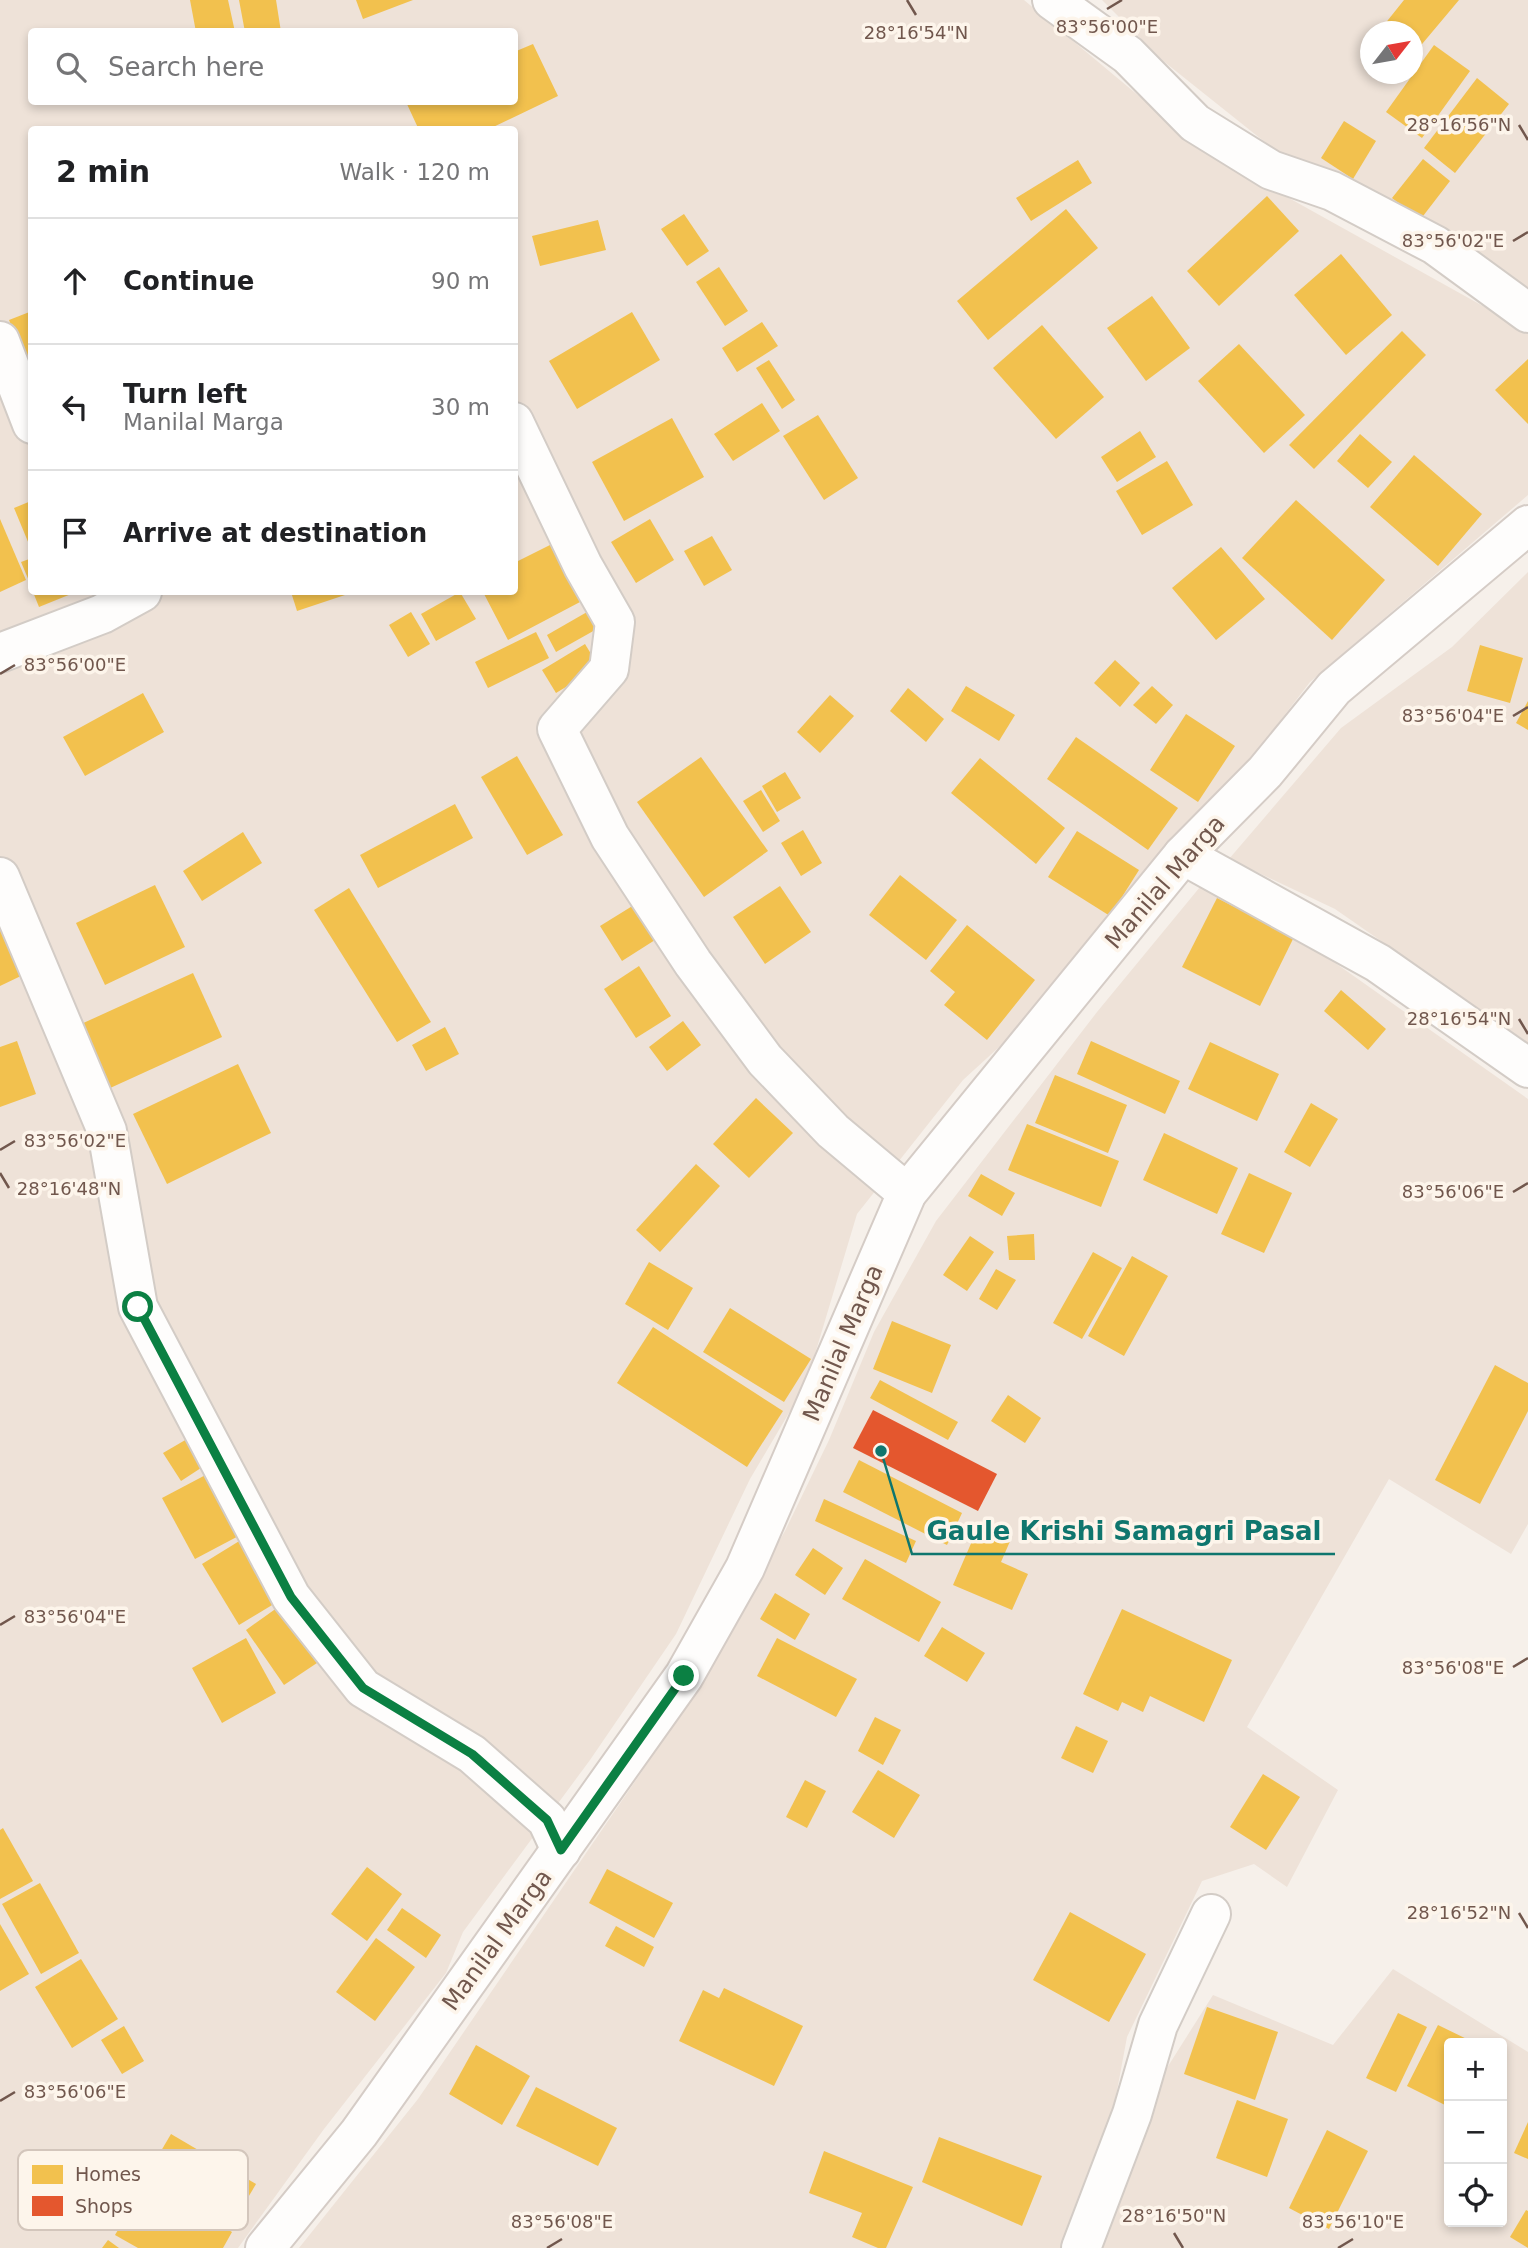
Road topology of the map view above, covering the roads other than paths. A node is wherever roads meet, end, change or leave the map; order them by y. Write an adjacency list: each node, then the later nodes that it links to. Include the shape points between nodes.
1 (1052, 0): 2 (street, via 1128,55 1195,123 1271,170 1332,191 1435,245)
2 (1528, 313)
3 (0, 341): 4 (street)
4 (28, 414)
5 (518, 430): 13 (street, via 615,622 609,669 557,730 610,837 765,1060 833,1131)
6 (1528, 525): 10 (street, Manilal Marga, via 1334,688 1265,772)
7 (130, 595): 8 (street)
8 (98, 603): 9 (street)
9 (0, 653)
10 (1183, 855): 12 (street, via 1378,963); 13 (street, Manilal Marga)
11 (0, 877): 14 (street, via 107,1131 138,1307 291,1597 363,1688 472,1754 547,1820)
12 (1528, 1068)
13 (907, 1193): 14 (street, Manilal Marga, via 745,1568 684,1676)
14 (561, 1850): 16 (street, Manilal Marga, via 359,2133)
15 (1211, 1914): 17 (street, via 1158,2025 1132,2114)
16 (265, 2248)
17 (1081, 2248)

